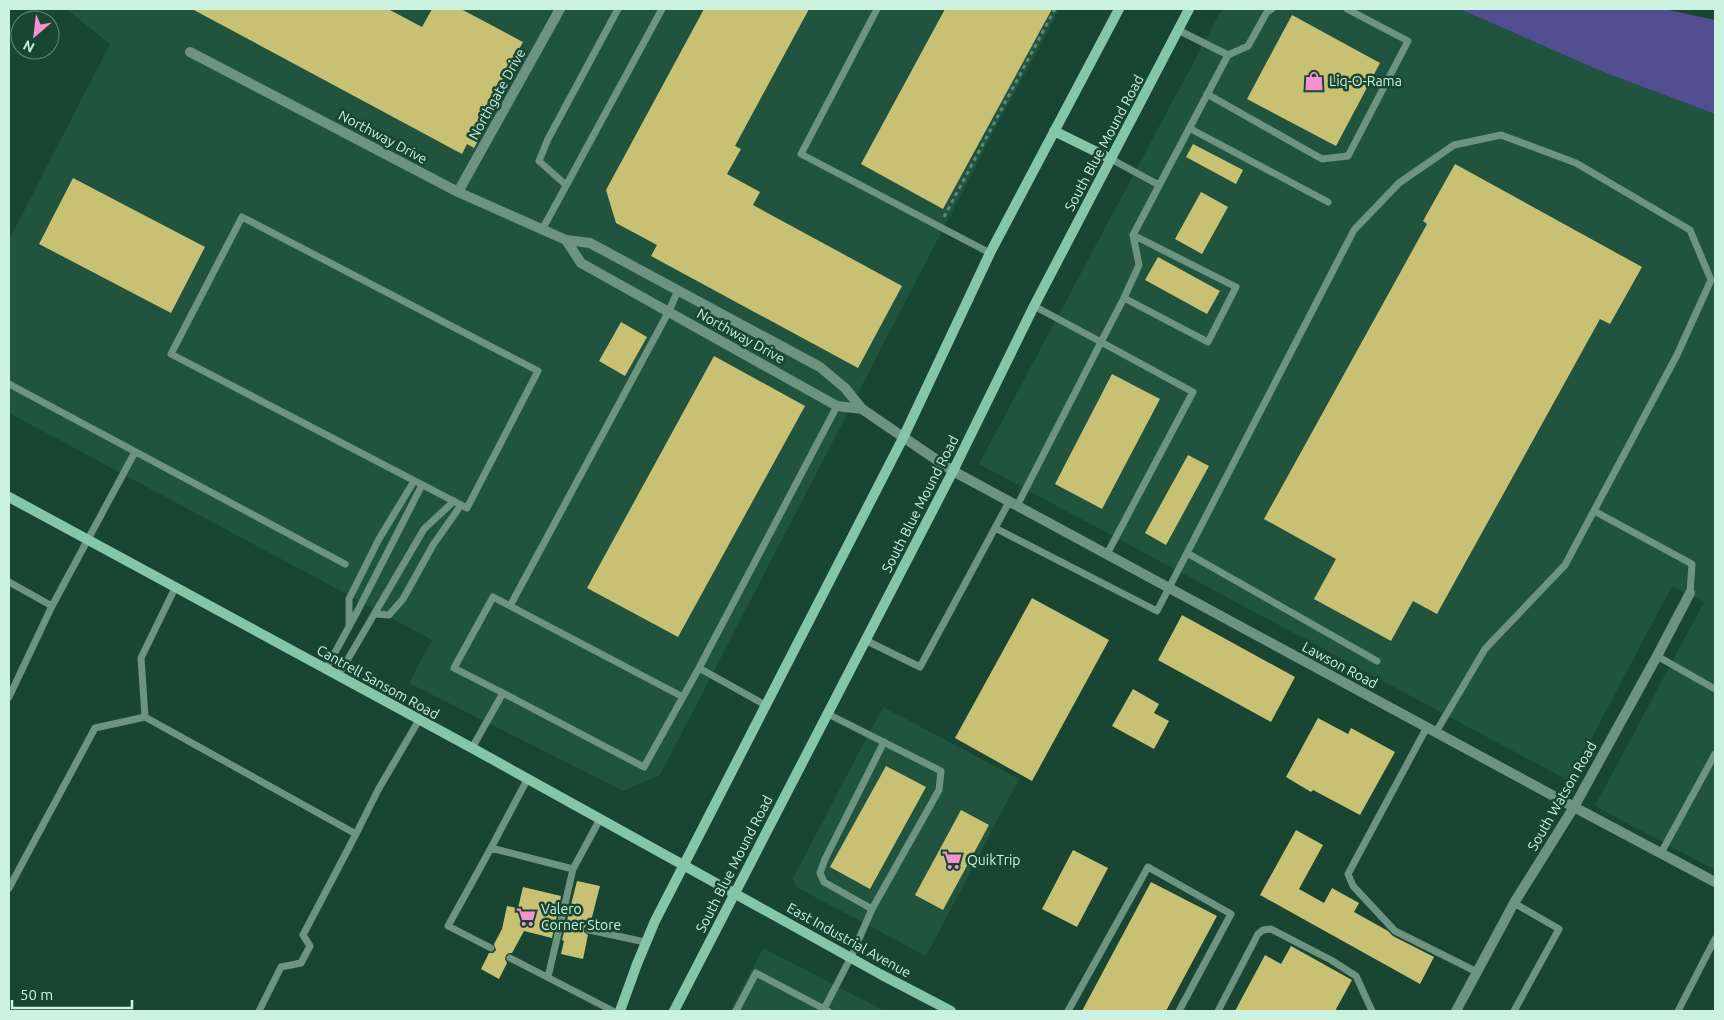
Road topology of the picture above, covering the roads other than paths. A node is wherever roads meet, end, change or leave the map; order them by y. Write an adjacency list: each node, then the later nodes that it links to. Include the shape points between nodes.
1 (560, 9): 18 (street, Northgate Drive)
2 (618, 9): 16 (lane, via 539,160)
3 (662, 9): 16 (lane)
4 (878, 9): 23 (lane, via 801,154)
5 (1119, 9): 14 (main road)
6 (1189, 9): 9 (main road, South Blue Mound Road)
7 (1272, 9): 11 (lane, via 1267,12 1248,46)
8 (1347, 9): 12 (lane, via 1408,41 1348,156 1322,159)
9 (1178, 30): 11 (lane); 15 (main road, South Blue Mound Road)
10 (190, 52): 18 (street, Northway Drive)
11 (1228, 54): 12 (lane)
12 (1207, 94): 13 (lane)
13 (1189, 128): 17 (lane); 19 (lane)
14 (1054, 131): 15 (main road); 23 (main road)
15 (1111, 159): 17 (lane); 26 (main road, South Blue Mound Road)
16 (566, 185): 20 (lane)
17 (1160, 185): 21 (lane)
18 (458, 192): 20 (street, Northway Drive)
19 (1328, 202)
20 (542, 230): 22 (street, Northway Drive)
21 (1133, 235): 25 (lane, via 1139,265); 25 (lane, via 1236,287 1208,342)
22 (566, 240): 24 (street, Northway Drive, via 590,243); 27 (street, Northway Drive, via 581,263)
23 (990, 253): 32 (main road)
24 (678, 290): 27 (lane); 31 (street, Northway Drive, via 820,367 845,388)
25 (1124, 298): 28 (lane)
26 (1034, 306): 28 (lane); 34 (main road, South Blue Mound Road)
27 (669, 311): 30 (street, Northway Drive); 52 (lane)
28 (1101, 342): 39 (lane); 45 (lane, via 1193,392)
29 (9, 384): 33 (lane)
30 (837, 406): 31 (street, Northway Drive); 58 (lane)
31 (862, 409): 32 (street, Northway Drive)
32 (903, 438): 34 (street, Northway Drive); 65 (main road)
33 (134, 452): 43 (lane); 46 (lane)
34 (953, 471): 39 (street, Lawson Road); 55 (main road, South Blue Mound Road)
35 (414, 481): 36 (lane); 40 (lane, via 171,354 242,217 538,371 467,508); 54 (lane, via 379,539 349,599)
36 (422, 485): 38 (lane); 54 (lane)
37 (9, 497): 43 (main road, Cantrell Sansom Road)
38 (454, 501): 40 (lane); 53 (lane, via 424,529)
39 (1013, 504): 42 (lane); 45 (street, Lawson Road)
40 (461, 505): 53 (lane, via 433,545 403,599 389,615)
41 (1594, 511): 44 (lane, via 1677,355 1711,280 1690,230 1576,163 1501,135 1454,145 1399,184 1354,230); 50 (lane, via 1692,564); 69 (lane, via 1565,565 1485,649)
42 (995, 528): 49 (lane, via 1157,611); 55 (lane, via 920,667)
43 (88, 539): 48 (main road, Cantrell Sansom Road); 51 (lane)
44 (1186, 553): 49 (lane); 57 (lane)
45 (1107, 554): 49 (street, Lawson Road)
46 (345, 564)
47 (9, 582): 51 (lane)
48 (176, 586): 59 (main road, Cantrell Sansom Road); 67 (lane, via 141,658)
49 (1168, 588): 69 (street, Lawson Road)
50 (1690, 593): 56 (street, South Watson Road)
51 (52, 606): 63 (lane)
52 (510, 606): 62 (lane, via 493,598 454,668); 64 (lane)
53 (375, 614): 60 (lane)
54 (348, 628): 59 (lane)
55 (865, 640): 66 (main road, South Blue Mound Road)
56 (1657, 656): 61 (lane); 74 (street, South Watson Road)
57 (1377, 661)
58 (698, 668): 64 (lane); 65 (lane)
59 (326, 669): 60 (main road, Cantrell Sansom Road)
60 (338, 676): 68 (main road, Cantrell Sansom Road)
61 (1715, 689)
62 (503, 693): 64 (lane, via 644,767); 71 (lane)
63 (9, 697)
64 (683, 697)
65 (767, 706): 79 (main road)
66 (828, 714): 70 (lane); 83 (main road, South Blue Mound Road)
67 (145, 717): 76 (lane); 82 (lane, via 95,728)
68 (419, 720): 71 (main road, Cantrell Sansom Road); 76 (lane)
69 (1431, 730): 74 (street, Lawson Road); 92 (lane, via 1348,874 1353,886 1396,930)
70 (884, 742): 85 (lane, via 820,873 824,882); 85 (lane, via 941,770 939,790)
71 (472, 748): 73 (main road, Cantrell Sansom Road)
72 (1715, 754): 78 (lane)
73 (528, 778): 75 (main road, Cantrell Sansom Road); 77 (lane)
74 (1574, 807): 78 (street, Lawson Road); 84 (street, South Watson Road)
75 (600, 819): 79 (main road, Cantrell Sansom Road); 80 (lane)
76 (356, 834): 94 (lane, via 303,935 310,946 301,963 281,967)
77 (491, 848): 80 (lane); 89 (lane, via 448,926)
78 (1661, 853): 81 (street, Lawson Road)
79 (684, 865): 83 (main road, Cantrell Sansom Road); 88 (main road)
80 (573, 869): 93 (lane, via 564,925)
81 (1715, 882)
82 (9, 888)
83 (734, 892): 90 (main road, East Industrial Avenue); 97 (main road, South Blue Mound Road)
84 (1514, 904): 92 (street, South Watson Road); 106 (lane, via 1559,929)
85 (872, 909): 90 (lane)
86 (589, 930): 88 (lane)
87 (1715, 939): 107 (lane)
88 (645, 942): 96 (main road)
89 (491, 948)
90 (851, 957): 99 (lane); 100 (main road, East Industrial Avenue)
91 (510, 958): 93 (lane)
92 (1477, 972): 105 (street, South Watson Road)
93 (548, 978): 95 (lane)
94 (259, 1011)
95 (614, 1011)
96 (620, 1011)
97 (674, 1011)
98 (736, 1011): 99 (lane, via 756,973)
99 (825, 1011)
100 (950, 1011)
101 (1068, 1011): 102 (lane, via 1148,867 1232,914)
102 (1179, 1011)
103 (1218, 1011): 104 (lane, via 1258,934 1271,929 1356,976)
104 (1372, 1011)
105 (1456, 1011)
106 (1514, 1011)
107 (1678, 1011)

